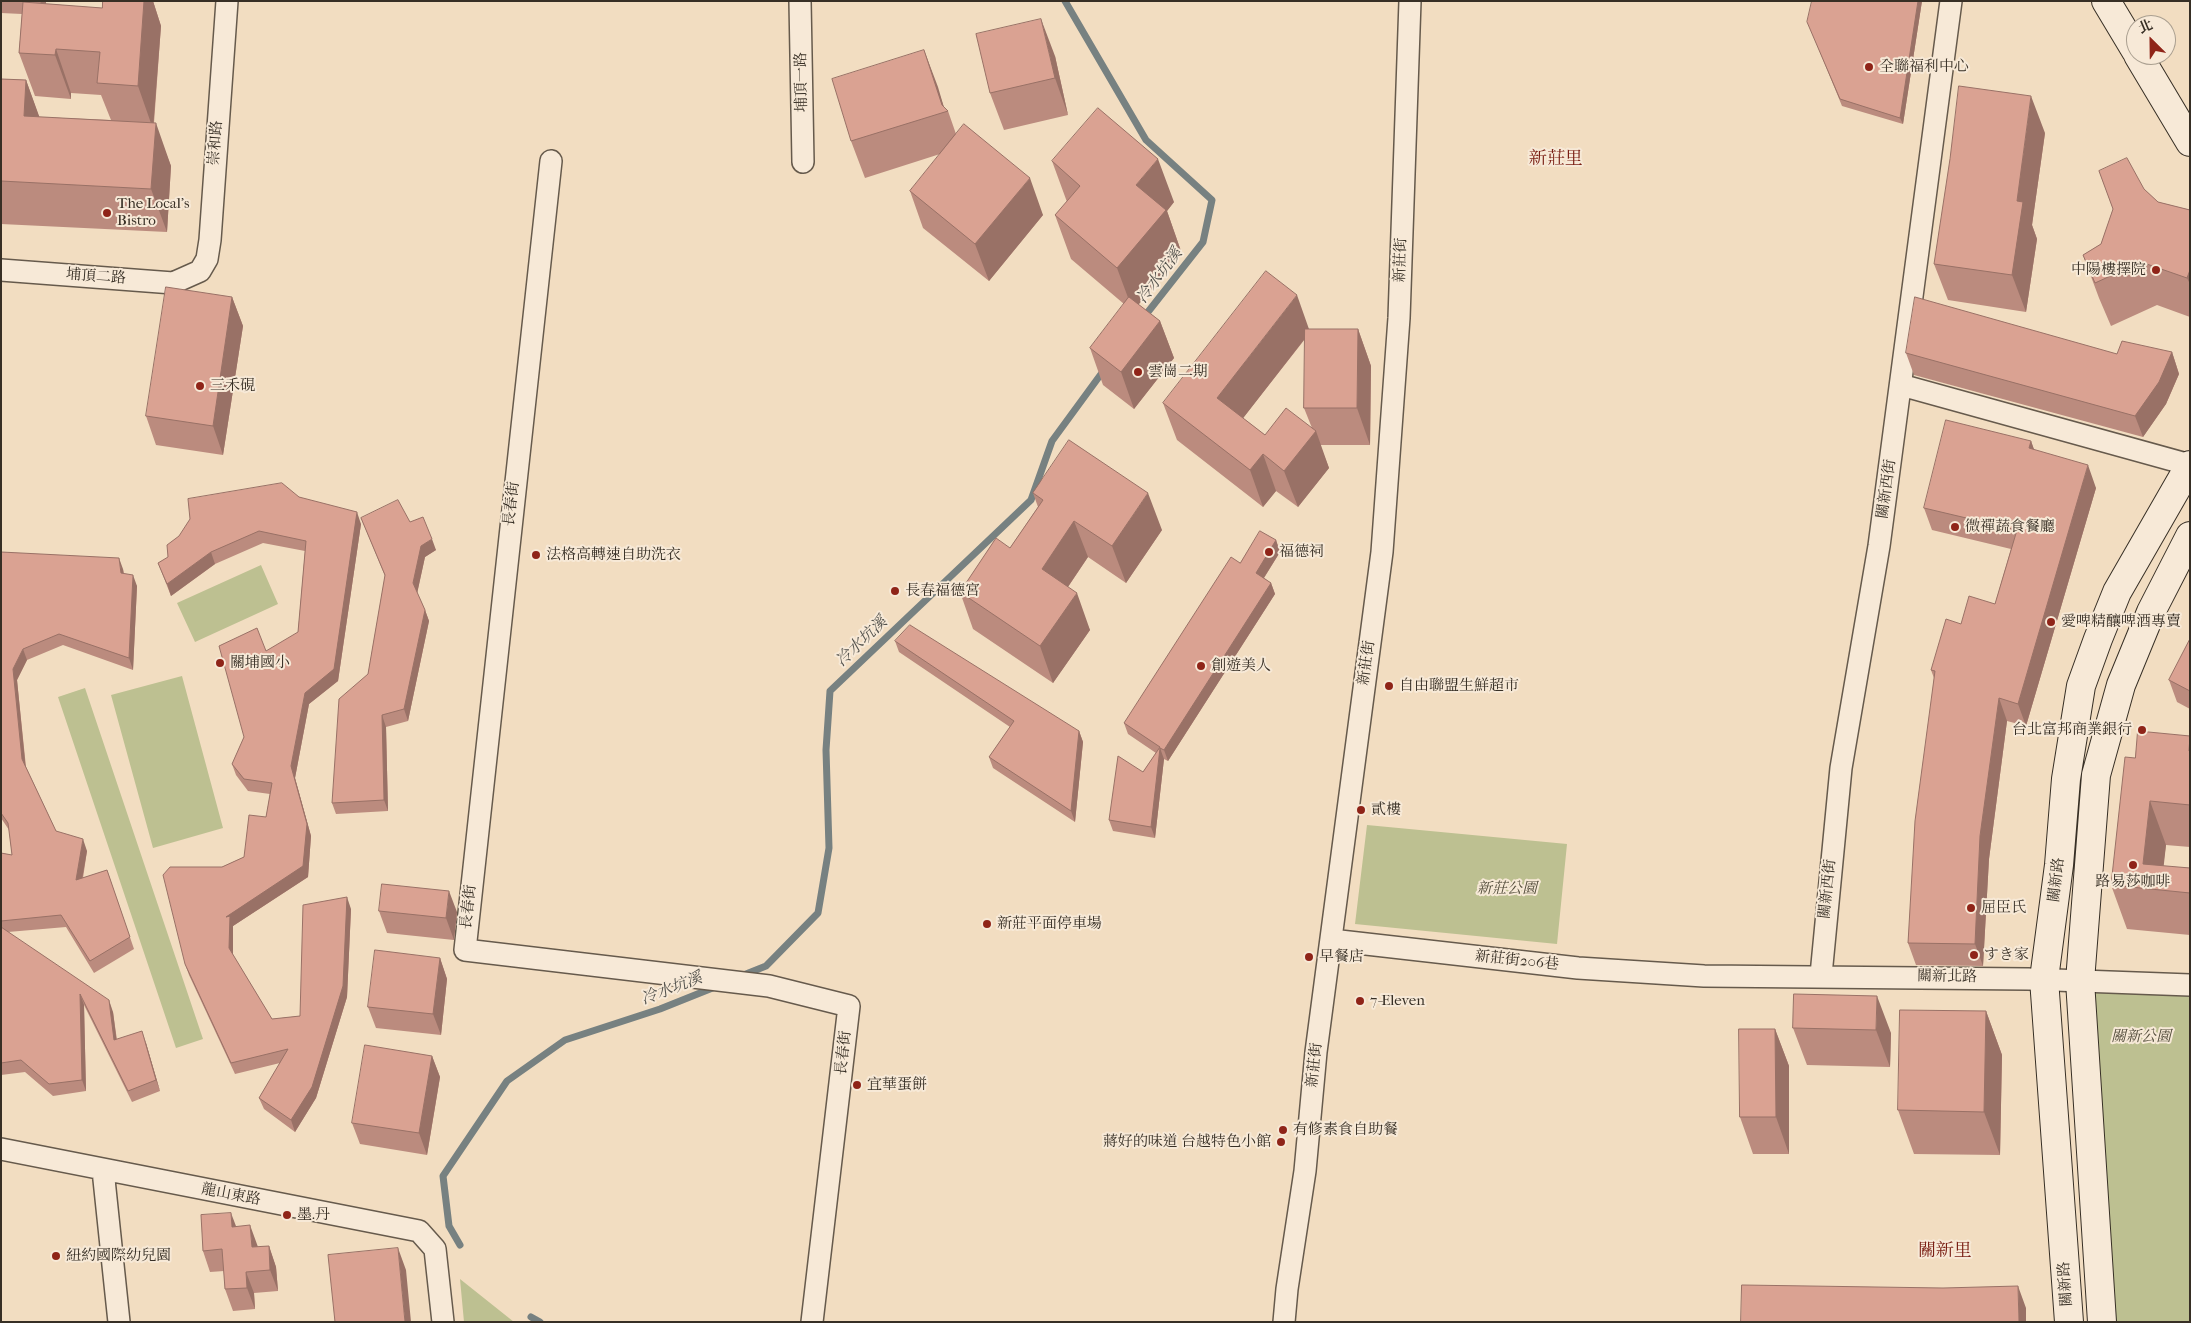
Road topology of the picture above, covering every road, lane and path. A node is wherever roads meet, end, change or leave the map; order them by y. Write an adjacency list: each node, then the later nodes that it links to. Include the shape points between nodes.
1 (227, 1): 12 (street, 崇和路, via 210,240 200,271)
2 (800, 1): 10 (street, 埔頂一路)
3 (1410, 1): 16 (street, 新莊街, via 1399,318 1382,552)
4 (1951, 1): 13 (street, 關新西街)
5 (2106, 1): 6 (street)
6 (2126, 34)
7 (2144, 65): 8 (street)
8 (2190, 142)
9 (551, 161): 26 (street, 長春街, via 465,950 769,986 849,1006)
10 (804, 162)
11 (1, 270): 12 (street, 埔頂二路, via 172,283)
12 (189, 278)
13 (1901, 385): 14 (street); 18 (street, 關新西街, via 1879,546 1841,768)
14 (2190, 465): 19 (street, 關新路, via 2117,592 2081,686 2066,779)
15 (2190, 536): 20 (street, 關新路, via 2151,612 2125,676 2098,766)
16 (1330, 940): 17 (street, 新莊街206巷, via 1578,968); 27 (street, 新莊街, via 1305,1170)
17 (1704, 976): 18 (street, 關新北路)
18 (1821, 976): 19 (street, 關新北路)
19 (2044, 979): 20 (street, 關新北路); 28 (street, 關新路)
20 (2080, 981): 21 (street, 關新北路); 29 (street, 關新路)
21 (2190, 984)
22 (1, 1149): 23 (street, 龍山東路)
23 (103, 1170): 24 (street); 25 (street, 龍山東路, via 419,1231 435,1249)
24 (119, 1322)
25 (443, 1322)
26 (812, 1322)
27 (1284, 1322)
28 (2069, 1322)
29 (2102, 1322)

